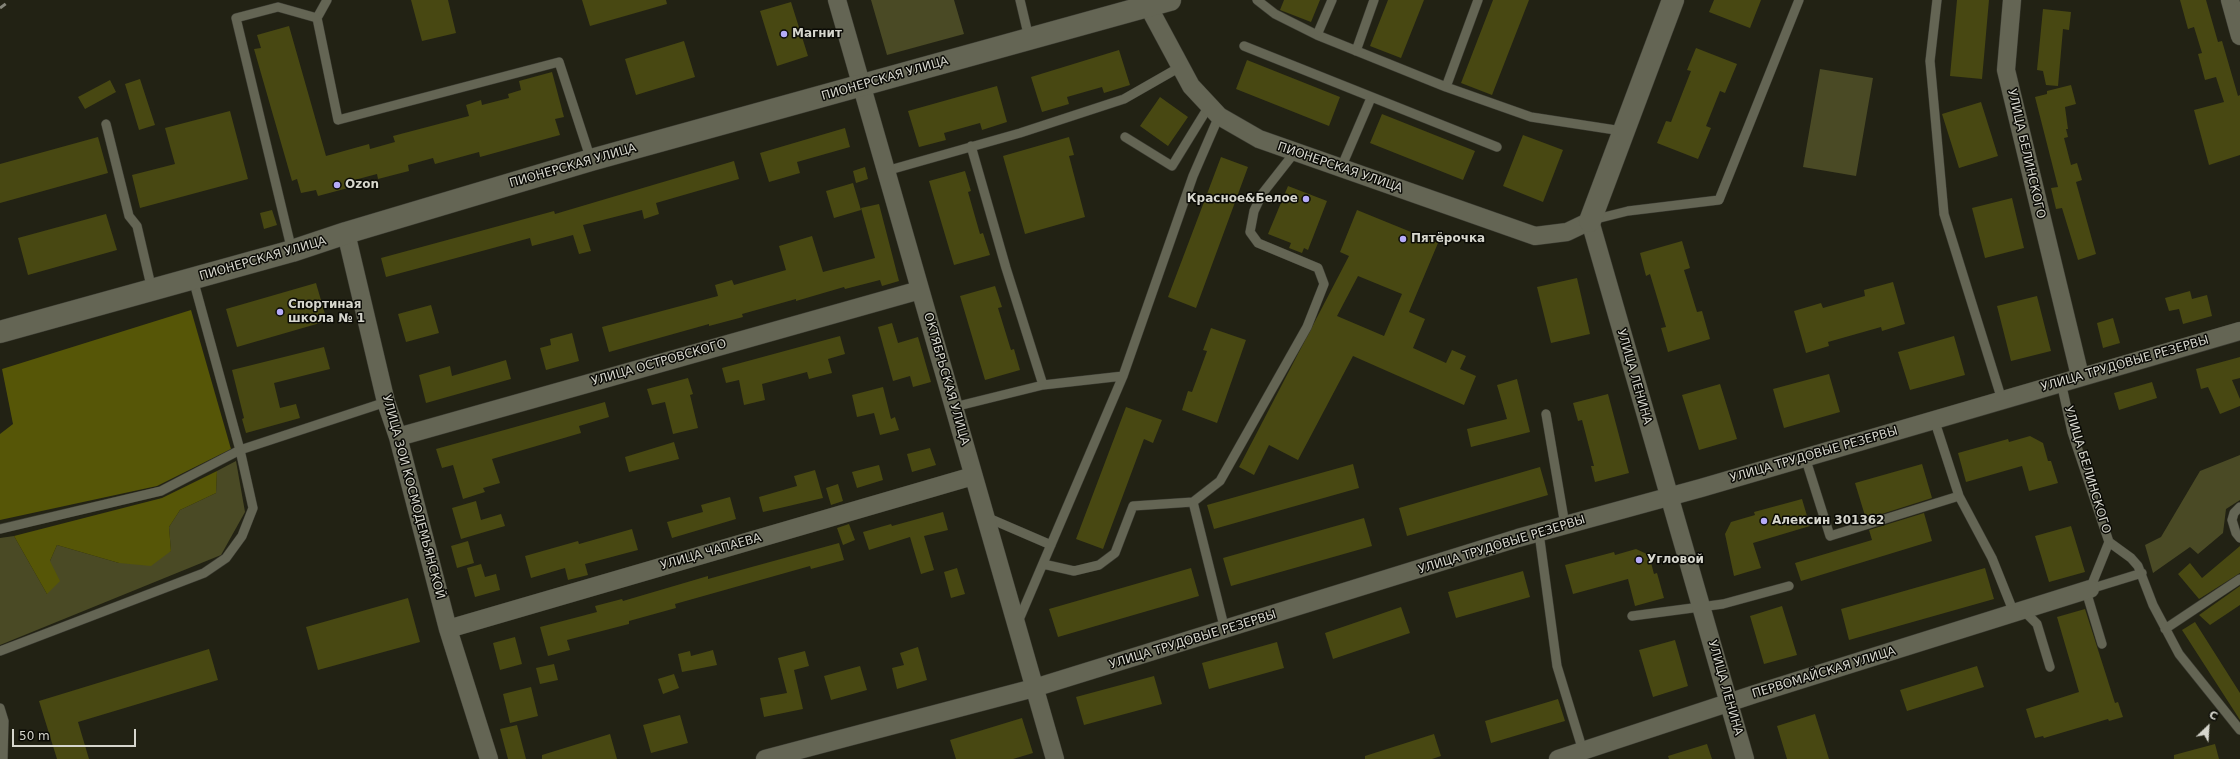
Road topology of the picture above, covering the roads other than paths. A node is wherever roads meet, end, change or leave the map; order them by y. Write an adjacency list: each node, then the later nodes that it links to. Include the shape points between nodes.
1 (327, 0): 15 (lane)
2 (837, 0): 22 (street, ОКТЯБРЬСКАЯ УЛИЦА)
3 (1020, 0): 18 (lane)
4 (1170, 0): 14 (street, ПИОНЕРСКАЯ УЛИЦА)
5 (1257, 0): 16 (lane, via 1275,14)
6 (1332, 0): 16 (lane)
7 (1374, 0): 20 (lane)
8 (1478, 0): 23 (lane)
9 (1672, 0): 27 (street)
10 (1799, 0): 35 (lane, via 1719,200 1628,211)
11 (1937, 0): 47 (lane, via 1930,61 1944,214)
12 (2012, 0): 44 (street, УЛИЦА БЕЛИНСКОГО, via 2006,70)
13 (2230, 0): 17 (street)
14 (1148, 6): 18 (street, ПИОНЕРСКАЯ УЛИЦА); 21 (street, ПИОНЕРСКАЯ УЛИЦА)
15 (317, 18): 32 (lane, via 338,120 559,62); 37 (lane, via 278,7 236,18)
16 (1317, 35): 20 (lane)
17 (2240, 36)
18 (1029, 38): 22 (street, ПИОНЕРСКАЯ УЛИЦА)
19 (1244, 46): 24 (lane)
20 (1356, 51): 23 (lane)
21 (1180, 67): 25 (street, ПИОНЕРСКАЯ УЛИЦА, via 1191,86); 29 (lane, via 1124,99)
22 (861, 85): 32 (street, ПИОНЕРСКАЯ УЛИЦА); 34 (street, ОКТЯБРЬСКАЯ УЛИЦА)
23 (1446, 87): 27 (lane, via 1531,117)
24 (1371, 98): 30 (lane); 33 (lane)
25 (1214, 111): 28 (lane, via 1172,166); 31 (street, ПИОНЕРСКАЯ УЛИЦА, via 1259,139); 43 (lane)
26 (106, 124): 39 (lane, via 129,216 137,226)
27 (1622, 131): 35 (street)
28 (1125, 137)
29 (971, 146): 34 (lane); 46 (lane)
30 (1497, 147)
31 (1295, 152): 33 (street, ПИОНЕРСКАЯ УЛИЦА); 58 (lane, via 1262,194 1254,211 1250,232 1258,243 1318,268 1324,284 1307,327 1220,481)
32 (591, 160): 36 (street, ПИОНЕРСКАЯ УЛИЦА)
33 (1341, 168): 35 (street, ПИОНЕРСКАЯ УЛИЦА, via 1535,236 1567,232)
34 (886, 171): 40 (street, ОКТЯБРЬСКАЯ УЛИЦА)
35 (1590, 221): 57 (street, УЛИЦА ЛЕНИНА)
36 (346, 233): 37 (street, ПИОНЕРСКАЯ УЛИЦА); 48 (street, УЛИЦА ЗОИ КОСМОДЕМЬЯНСКОЙ)
37 (292, 252): 38 (street, ПИОНЕРСКАЯ УЛИЦА)
38 (193, 279): 39 (street, ПИОНЕРСКАЯ УЛИЦА); 53 (lane)
39 (152, 290): 42 (street, ПИОНЕРСКАЯ УЛИЦА)
40 (920, 290): 49 (street, ОКТЯБРЬСКАЯ УЛИЦА); 52 (street, УЛИЦА ОСТРОВСКОГО)
41 (2240, 331): 44 (street, УЛИЦА ТРУДОВЫЕ РЕЗЕРВЫ)
42 (0, 332)
43 (1123, 376): 46 (lane); 66 (lane)
44 (2080, 376): 45 (street, УЛИЦА ТРУДОВЫЕ РЕЗЕРВЫ)
45 (2061, 382): 47 (street, УЛИЦА ТРУДОВЫЕ РЕЗЕРВЫ); 65 (lane, УЛИЦА БЕЛИНСКОГО, via 2072,432)
46 (1043, 385): 49 (lane)
47 (2002, 400): 51 (street, УЛИЦА ТРУДОВЫЕ РЕЗЕРВЫ)
48 (386, 402): 52 (street, УЛИЦА ЗОИ КОСМОДЕМЬЯНСКОЙ); 53 (lane)
49 (954, 407): 55 (street, ОКТЯБРЬСКАЯ УЛИЦА)
50 (1546, 414): 61 (lane)
51 (1934, 419): 54 (street, УЛИЦА ТРУДОВЫЕ РЕЗЕРВЫ); 56 (lane)
52 (398, 437): 76 (street, УЛИЦА ЗОИ КОСМОДЕМЬЯНСКОЙ)
53 (240, 450): 62 (lane, via 161,491); 80 (lane, via 253,508 242,536 226,558 204,573)
54 (1805, 457): 56 (lane, via 1830,536); 57 (street, УЛИЦА ТРУДОВЫЕ РЕЗЕРВЫ)
55 (973, 476): 60 (street, ОКТЯБРЬСКАЯ УЛИЦА); 76 (street, УЛИЦА ЧАПАЕВА)
56 (1959, 496): 73 (lane)
57 (1668, 497): 61 (street, УЛИЦА ТРУДОВЫЕ РЕЗЕРВЫ); 72 (street, УЛИЦА ЛЕНИНА)
58 (1193, 502): 67 (lane, via 1133,506 1115,553 1099,565 1074,571); 78 (lane)
59 (2240, 507): 64 (lane, via 2232,520)
60 (985, 517): 66 (lane); 75 (street, ОКТЯБРЬСКАЯ УЛИЦА)
61 (1565, 525): 63 (street, УЛИЦА ТРУДОВЫЕ РЕЗЕРВЫ)
62 (0, 530)
63 (1539, 533): 78 (street, УЛИЦА ТРУДОВЫЕ РЕЗЕРВЫ); 86 (lane, via 1557,666)
64 (2240, 538)
65 (2109, 542): 68 (lane, УЛИЦА БЕЛИНСКОГО, via 2131,558); 71 (lane)
66 (1051, 545): 67 (lane)
67 (1042, 564): 75 (lane)
68 (2142, 573): 71 (lane); 77 (lane, УЛИЦА БЕЛИНСКОГО)
69 (2240, 579): 77 (lane)
70 (1789, 586): 72 (lane, via 1723,604)
71 (2088, 590): 73 (street, ПЕРВОМАЙСКАЯ УЛИЦА); 79 (lane)
72 (1701, 607): 74 (lane); 83 (street, УЛИЦА ЛЕНИНА)
73 (2018, 612): 81 (lane, via 2037,624); 83 (street, ПЕРВОМАЙСКАЯ УЛИЦА)
74 (1632, 616)
75 (1016, 625): 82 (street, ОКТЯБРЬСКАЯ УЛИЦА)
76 (448, 629): 88 (street, УЛИЦА ЗОИ КОСМОДЕМЬЯНСКОЙ)
77 (2165, 629): 85 (lane, УЛИЦА БЕЛИНСКОГО, via 2179,654)
78 (1225, 630): 82 (street, УЛИЦА ТРУДОВЫЕ РЕЗЕРВЫ)
79 (2102, 644)
80 (0, 651)
81 (2050, 667)
82 (1034, 688): 89 (street, УЛИЦА ТРУДОВЫЕ РЕЗЕРВЫ); 90 (street, ОКТЯБРЬСКАЯ УЛИЦА)
83 (1730, 703): 86 (street, ПЕРВОМАЙСКАЯ УЛИЦА); 92 (street, УЛИЦА ЛЕНИНА)
84 (0, 708): 87 (lane, via 4,721)
85 (2240, 730)
86 (1583, 751): 91 (street, ПЕРВОМАЙСКАЯ УЛИЦА)
87 (3, 759)
88 (489, 759)
89 (765, 759)
90 (1055, 759)
91 (1558, 759)
92 (1745, 759)

